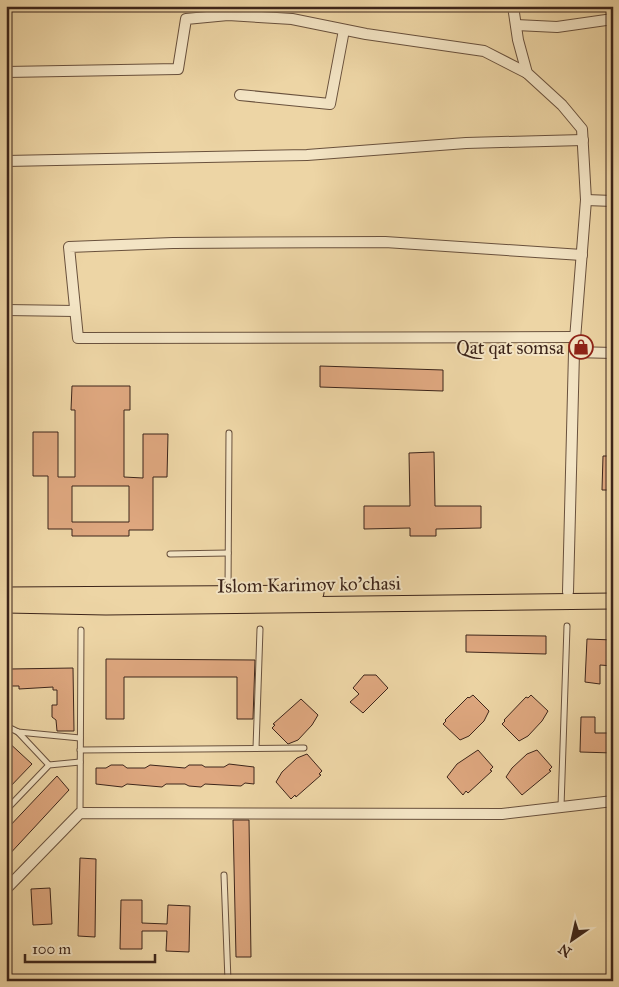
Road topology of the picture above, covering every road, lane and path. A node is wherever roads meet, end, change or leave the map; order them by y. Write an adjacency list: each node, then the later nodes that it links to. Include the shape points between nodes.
1 (513, 6): 3 (street)
2 (613, 19): 3 (street, via 557,27)
3 (516, 25): 6 (street)
4 (344, 30): 5 (street, via 292,19 228,14 186,19 178,69); 6 (street, via 484,51); 7 (street, via 330,104)
5 (6, 72)
6 (527, 73): 8 (street, via 562,105 582,129)
7 (240, 95)
8 (582, 140): 9 (street, via 466,143 307,155); 10 (street)
9 (6, 161)
10 (586, 200): 11 (street); 12 (street)
11 (613, 201)
12 (582, 255): 14 (street, via 385,242 173,243 69,248); 15 (street)
13 (6, 310): 14 (street)
14 (75, 311): 15 (street, via 78,338)
15 (576, 337): 16 (street)
16 (574, 352): 17 (street); 22 (street)
17 (613, 353)
18 (229, 433): 19 (lane)
19 (228, 553): 20 (lane); 23 (lane)
20 (170, 554)
21 (613, 591): 22 (main road, Islom Karimov ko'chasi)
22 (568, 592): 23 (main road, Islom Karimov ko'chasi)
23 (228, 594): 24 (main road, Islom Karimov ko'chasi)
24 (6, 595)
25 (613, 601): 26 (main road, Islom Karimov ko'chasi, via 106,607)
26 (6, 605)
27 (567, 626): 39 (lane)
28 (260, 629): 33 (lane)
29 (81, 630): 32 (lane)
30 (6, 726): 31 (lane)
31 (18, 732): 32 (lane); 37 (lane)
32 (80, 738): 35 (lane)
33 (256, 748): 34 (lane); 35 (lane)
34 (304, 748)
35 (80, 750): 36 (lane)
36 (80, 762): 37 (lane); 41 (lane)
37 (49, 765): 40 (lane)
38 (613, 801): 39 (street)
39 (560, 807): 41 (street, via 502,814)
40 (6, 810)
41 (80, 813): 43 (street)
42 (224, 875): 44 (lane)
43 (6, 889)
44 (228, 981)

